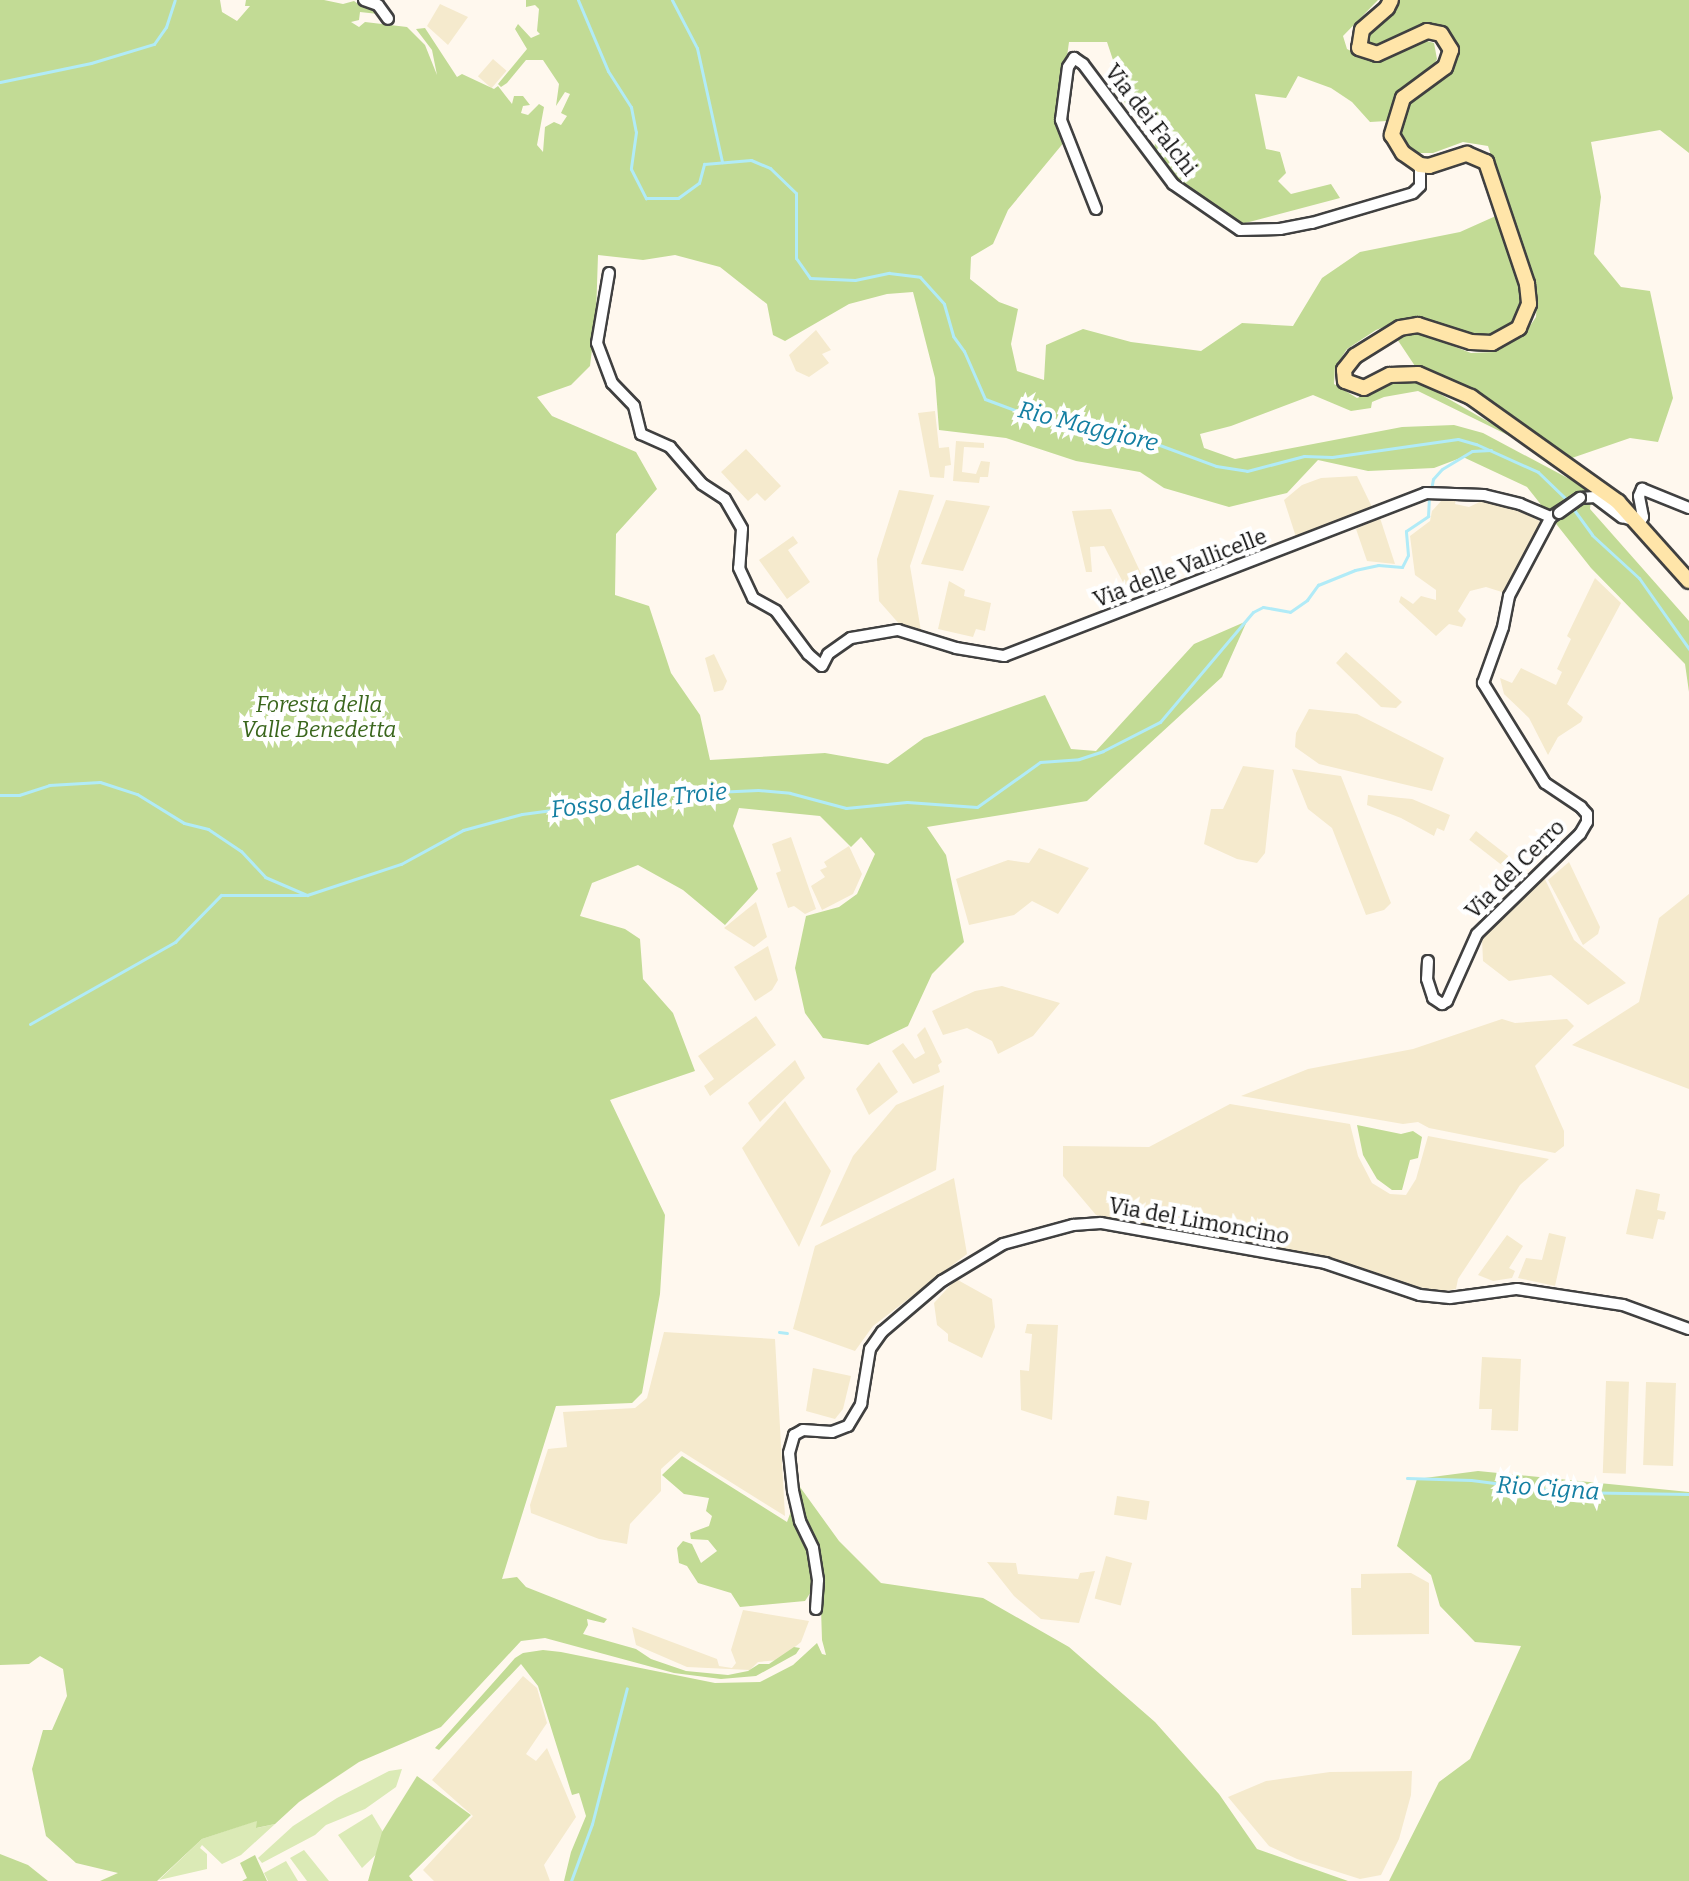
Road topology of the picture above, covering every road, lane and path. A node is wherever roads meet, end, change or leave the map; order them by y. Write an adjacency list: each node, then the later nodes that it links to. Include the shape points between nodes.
1 (364, 0): 3 (street, via 378,5)
2 (1391, 0): 4 (main road, via 1358,35 1359,48 1377,54 1427,31 1441,34 1451,50 1445,67 1403,98 1392,127 1403,153)
3 (388, 19)
4 (1420, 165): 5 (street, Via dei Falchi, via 1420,186 1413,193 1312,223 1240,230 1173,184 1074,58 1068,67 1061,120); 9 (main road, via 1467,154 1486,162 1527,284 1527,313 1511,336 1492,343 1418,325 1400,328 1355,356 1344,370 1345,381 1364,388 1403,373 1434,379 1471,397 1608,494)
5 (1096, 209)
6 (609, 273): 8 (street, Via delle Vallicelle, via 597,343 612,383 634,406 641,434 670,447 702,484 725,499 742,529 739,568 753,598 776,611 822,666 828,654 851,638 898,630 1004,656 1426,493 1493,497)
7 (1689, 508): 9 (street, via 1646,488 1640,492 1643,517)
8 (1555, 515): 9 (street, bridge, via 1580,498 1595,497); 11 (street, Via del Cerro, via 1509,596 1483,683 1545,783 1581,807 1587,822 1477,934 1442,1004 1433,998)
9 (1636, 522): 10 (main road)
10 (1689, 581)
11 (1428, 961)
12 (1689, 1329): 13 (street, Via del Limoncino, via 1623,1305 1517,1289 1450,1298 1420,1295 1325,1263 1101,1223 1003,1244 942,1281 875,1340 861,1404 848,1426 794,1435 789,1453 793,1491 813,1548)
13 (816, 1609)

